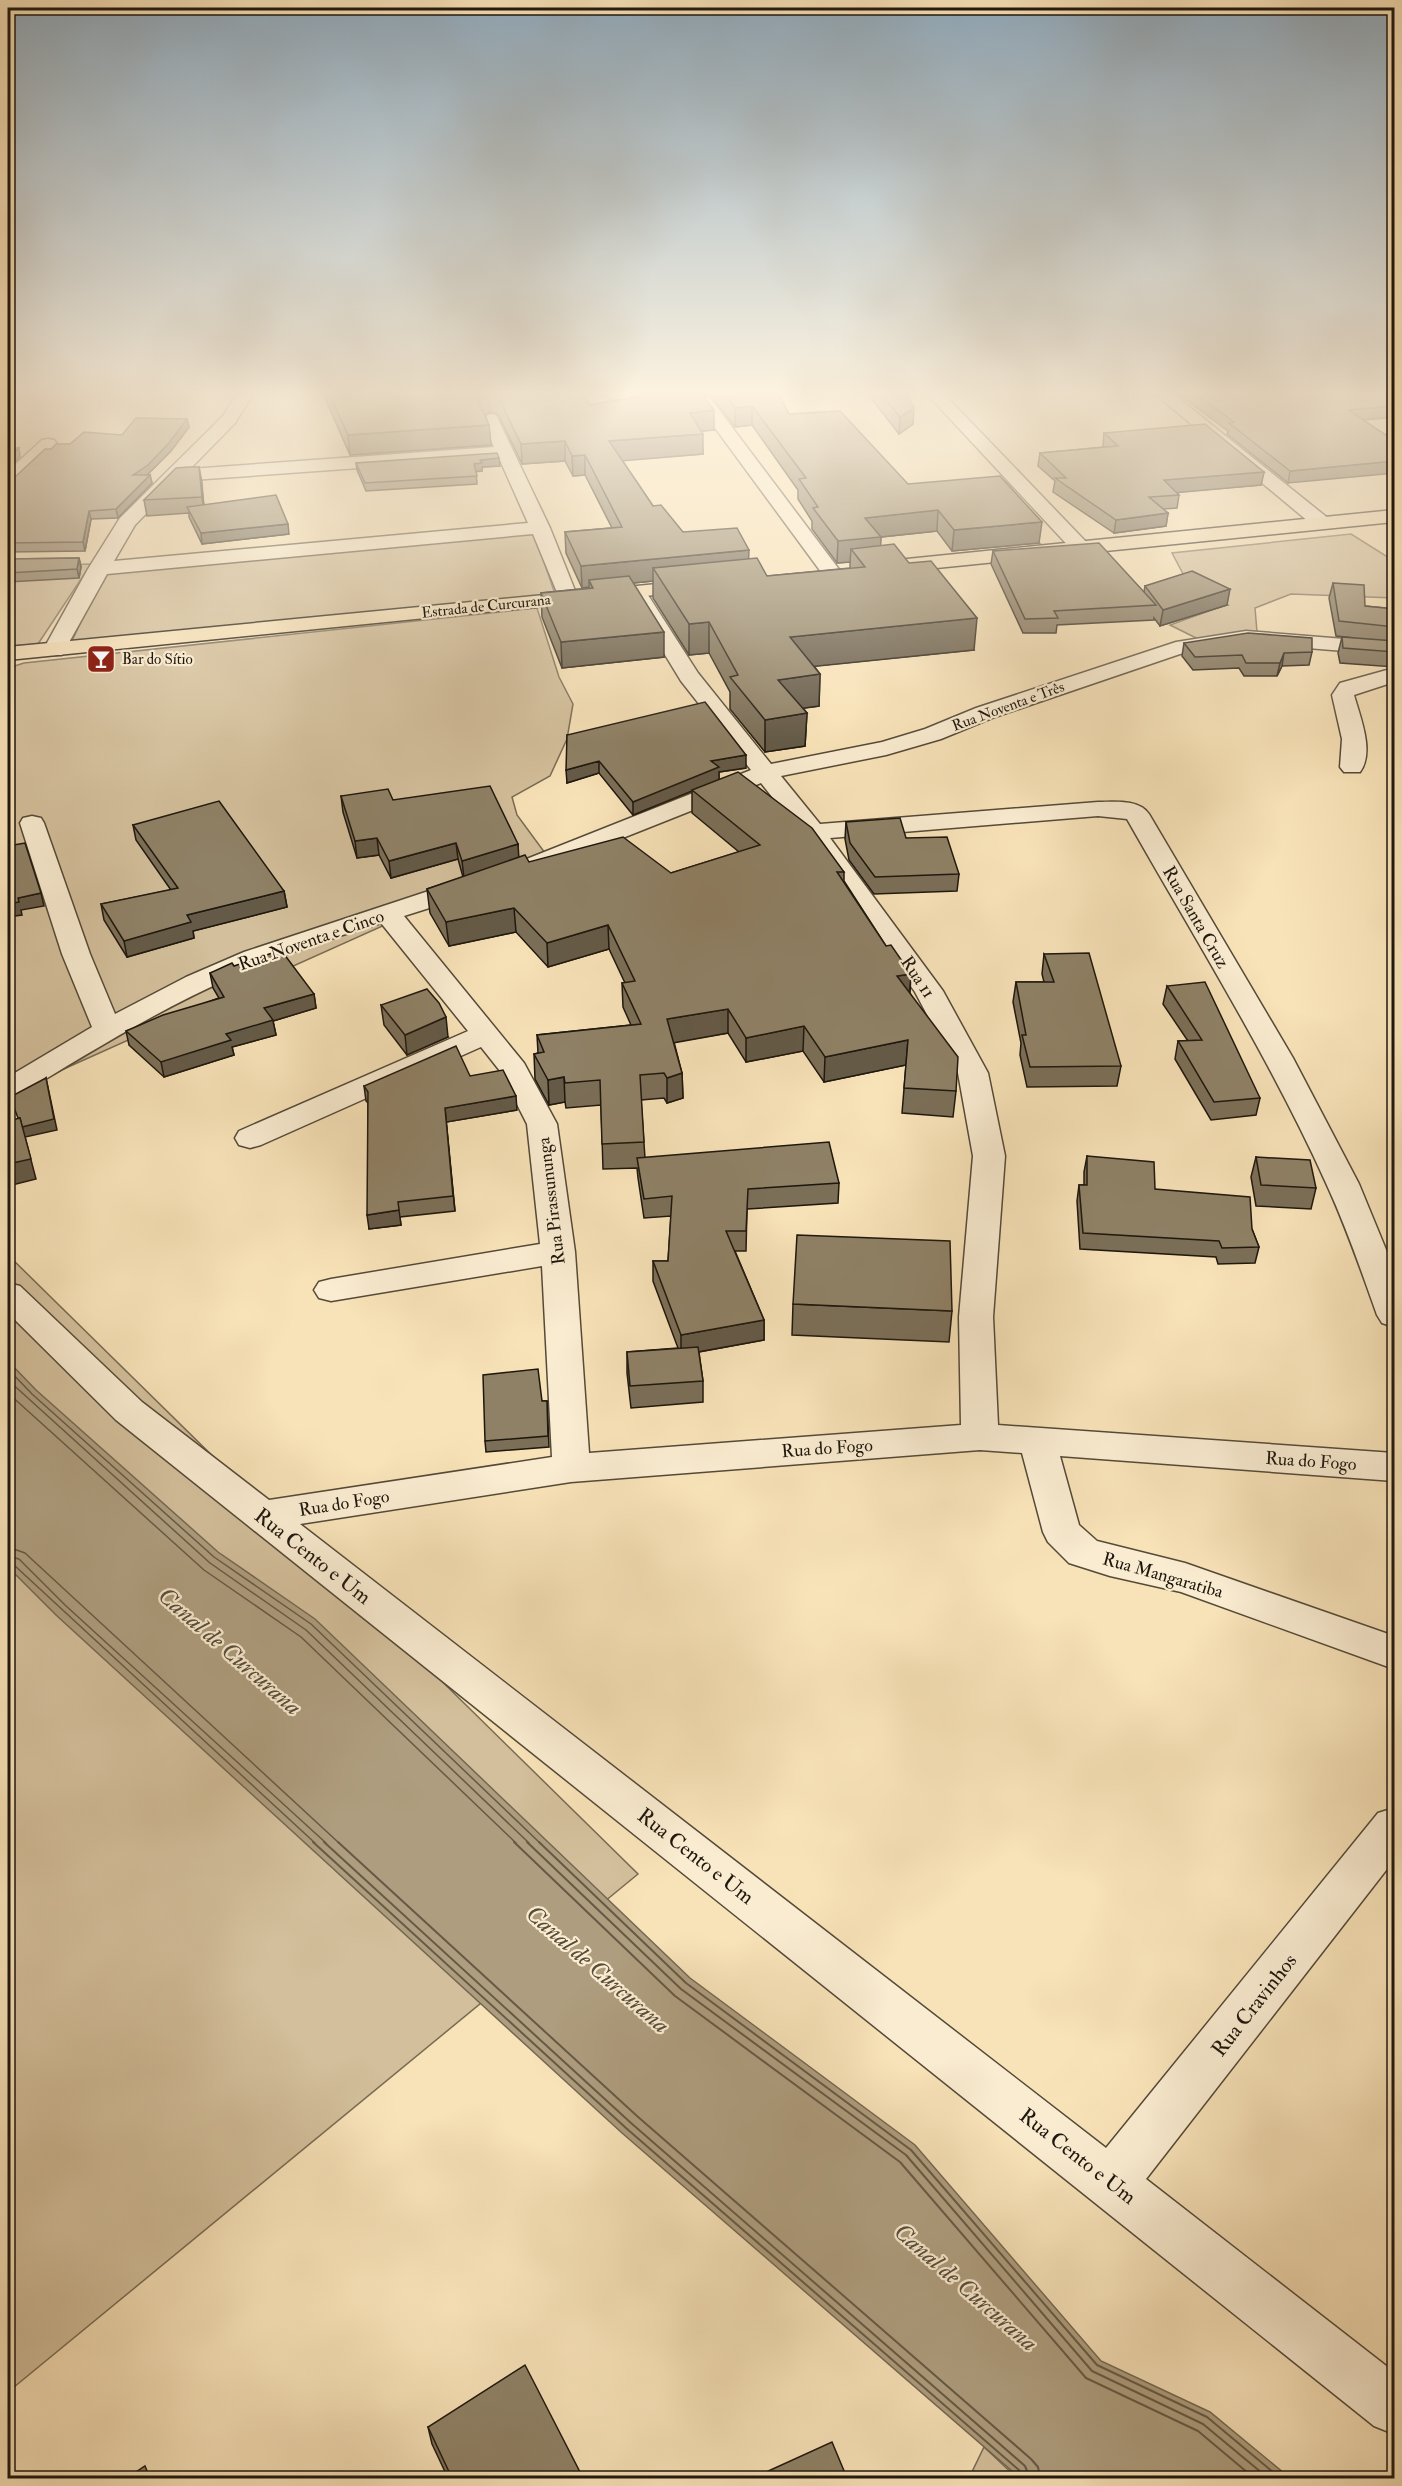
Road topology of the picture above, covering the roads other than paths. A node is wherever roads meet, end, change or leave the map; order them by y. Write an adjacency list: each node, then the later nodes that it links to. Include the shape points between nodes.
1 (139, 509): 10 (street)
2 (531, 509): 8 (street)
3 (784, 509): 11 (street)
4 (1044, 509): 9 (street)
5 (1304, 509): 7 (street)
6 (1395, 516): 7 (main road)
7 (1322, 524): 9 (main road)
8 (540, 528): 10 (street); 15 (street)
9 (1082, 549): 11 (main road)
10 (96, 562): 16 (street)
11 (831, 572): 12 (main road)
12 (808, 574)
13 (717, 584): 14 (main road, Estrada de Curcurana)
14 (636, 592): 15 (main road, Estrada de Curcurana); 21 (street, Rua 11, via 689,676)
15 (568, 598): 16 (main road, Estrada de Curcurana)
16 (54, 650): 18 (main road, Estrada de Curcurana)
17 (1395, 650): 21 (street, Rua Noventa e Três, via 1246,637 1176,648 886,748)
18 (8, 654)
19 (1395, 675): 20 (street, via 1348,688 1343,695 1354,739)
20 (1352, 767)
21 (767, 772): 23 (street, Rua Noventa e Três); 24 (street, Rua 11)
22 (32, 823): 26 (street, via 76,954)
23 (630, 825): 25 (street, Rua Noventa e Cinco, via 530,867)
24 (813, 831): 33 (street, Rua Santa Cruz, via 1098,809 1137,814 1307,1108 1357,1213); 34 (street, Rua 11, via 929,991 973,1073 989,1156 976,1317)
25 (388, 914): 26 (street, Rua Noventa e Cinco, via 224,970); 27 (street, Rua Pirassununga)
26 (108, 1031): 28 (street, Rua Noventa e Cinco)
27 (486, 1034): 29 (street); 30 (street, Rua Pirassununga, via 514,1069 542,1124)
28 (8, 1089)
29 (250, 1138)
30 (558, 1252): 31 (street); 37 (street, Rua Pirassununga)
31 (331, 1290)
32 (8, 1294): 38 (street, Rua Cento e Um, via 129,1411)
33 (1395, 1315)
34 (980, 1437): 35 (street, Rua do Fogo); 37 (street, Rua do Fogo)
35 (1037, 1440): 36 (street, Rua do Fogo); 39 (street, Rua Mangaratiba, via 1062,1532 1083,1552 1185,1578)
36 (1395, 1467)
37 (571, 1468): 38 (street, Rua do Fogo)
38 (262, 1516): 41 (street, Rua Cento e Um)
39 (1395, 1653)
40 (1395, 1827): 41 (street, Rua Cravinhos)
41 (1111, 2181): 42 (street, Rua Cento e Um)
42 (1395, 2406)

